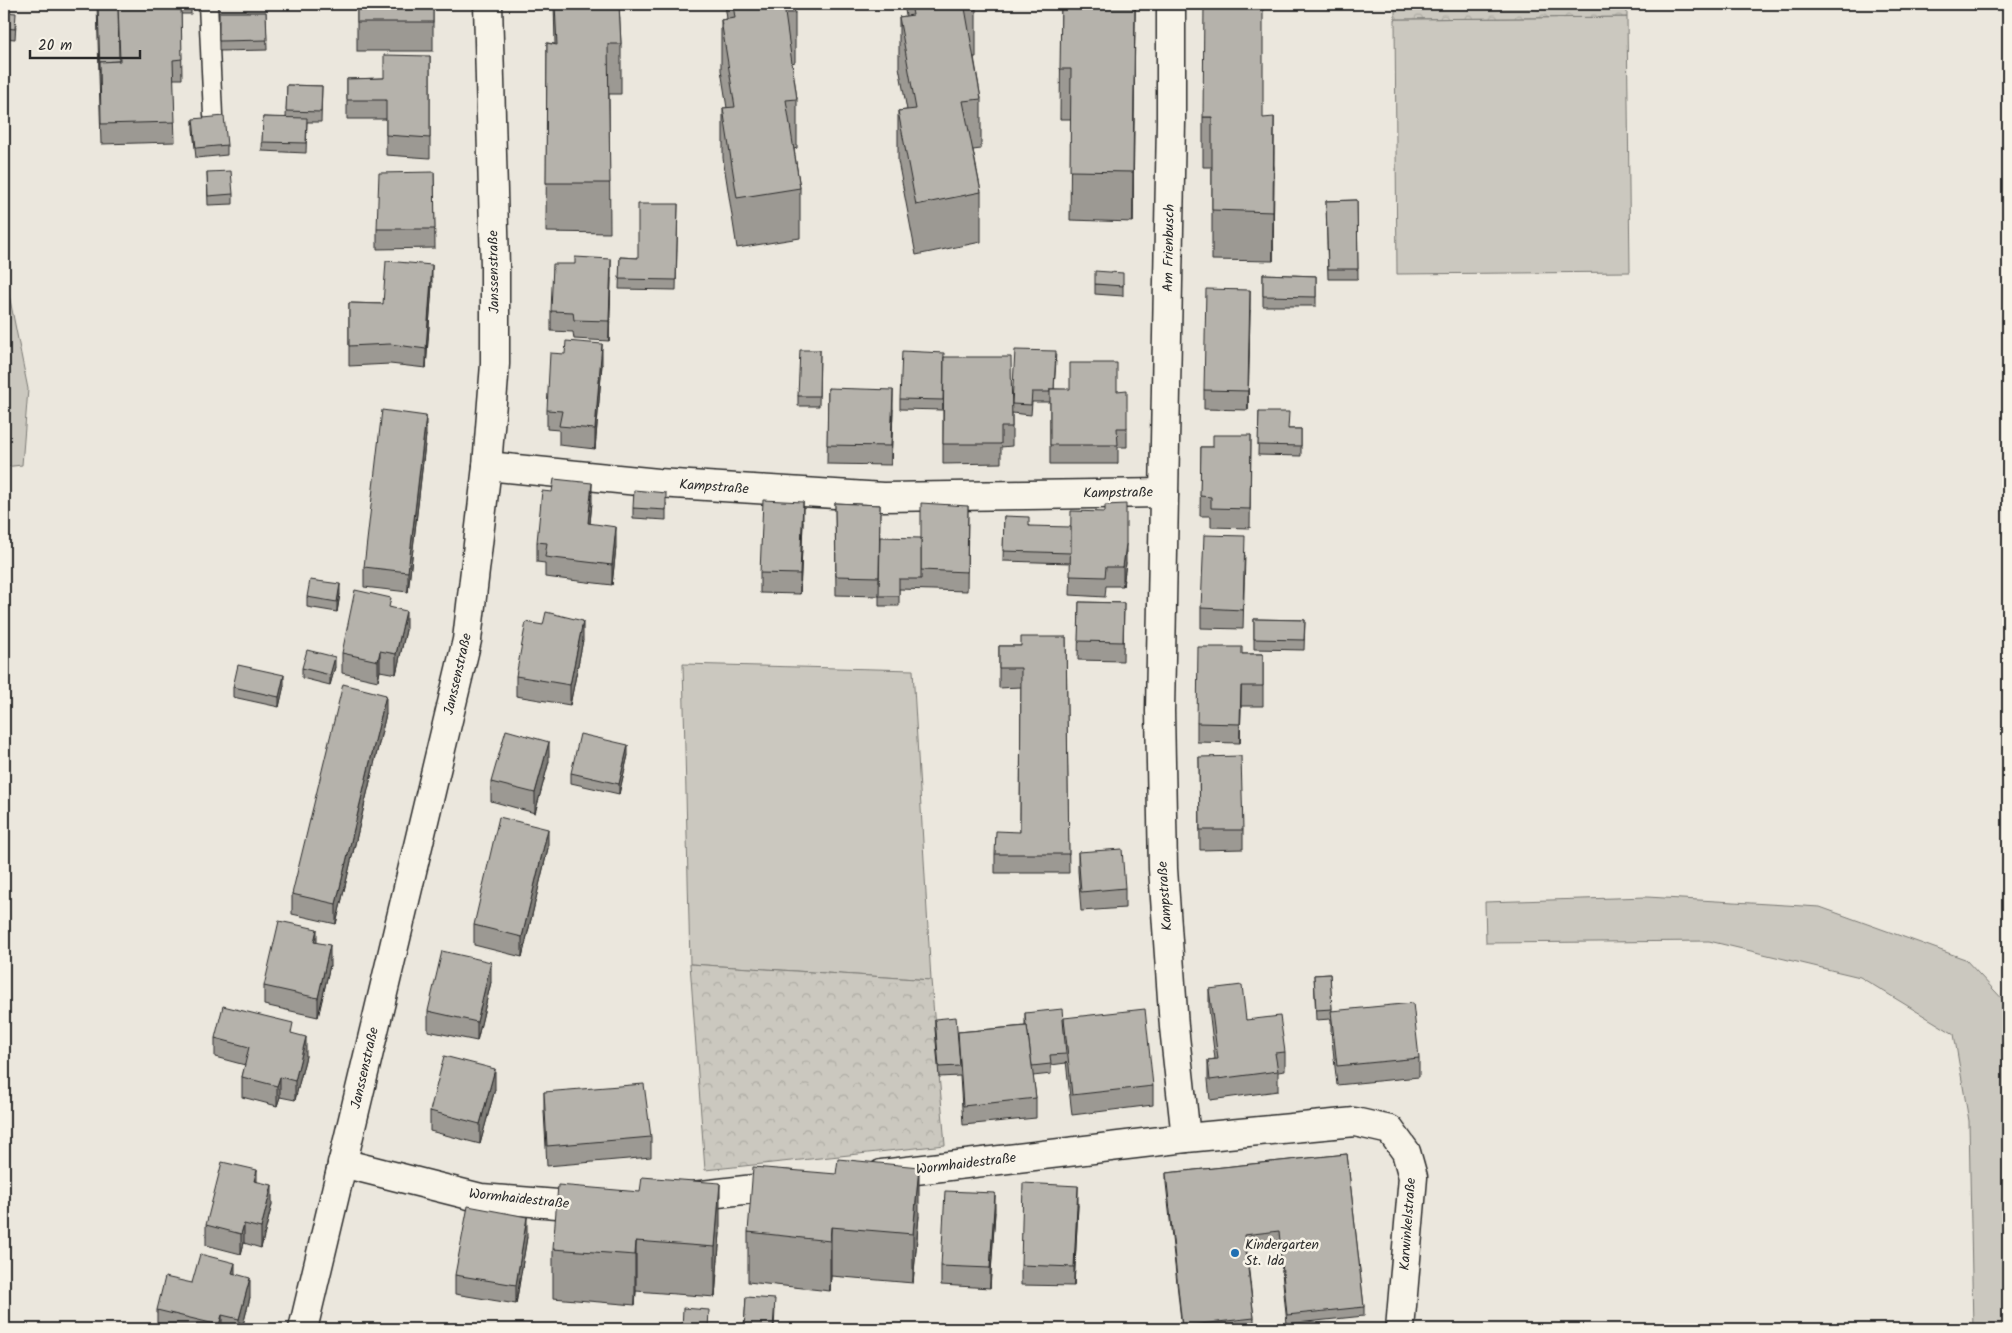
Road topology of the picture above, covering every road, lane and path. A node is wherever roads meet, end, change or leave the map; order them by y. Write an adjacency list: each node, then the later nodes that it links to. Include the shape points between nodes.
1 (208, 4): 4 (lane)
2 (488, 4): 5 (street, Janssenstraße, via 495,364)
3 (1171, 4): 6 (street, Am Frienbusch)
4 (213, 115)
5 (487, 466): 6 (street, Kampstraße, via 658,483 883,497); 9 (street, Janssenstraße, via 467,640)
6 (1164, 493): 8 (street, Kampstraße, via 1160,711 1163,869 1174,1027)
7 (1355, 1122): 8 (street, Wormhaidestraße); 15 (street, Karwinkelstraße, via 1390,1130 1406,1152 1413,1177)
8 (1186, 1138): 10 (street, Wormhaidestraße)
9 (342, 1163): 13 (street, Wormhaidestraße, via 481,1198 570,1205); 14 (street, Janssenstraße)
10 (862, 1176)
11 (813, 1182): 12 (street)
12 (656, 1200)
13 (618, 1202)
14 (303, 1329)
15 (1400, 1329)

